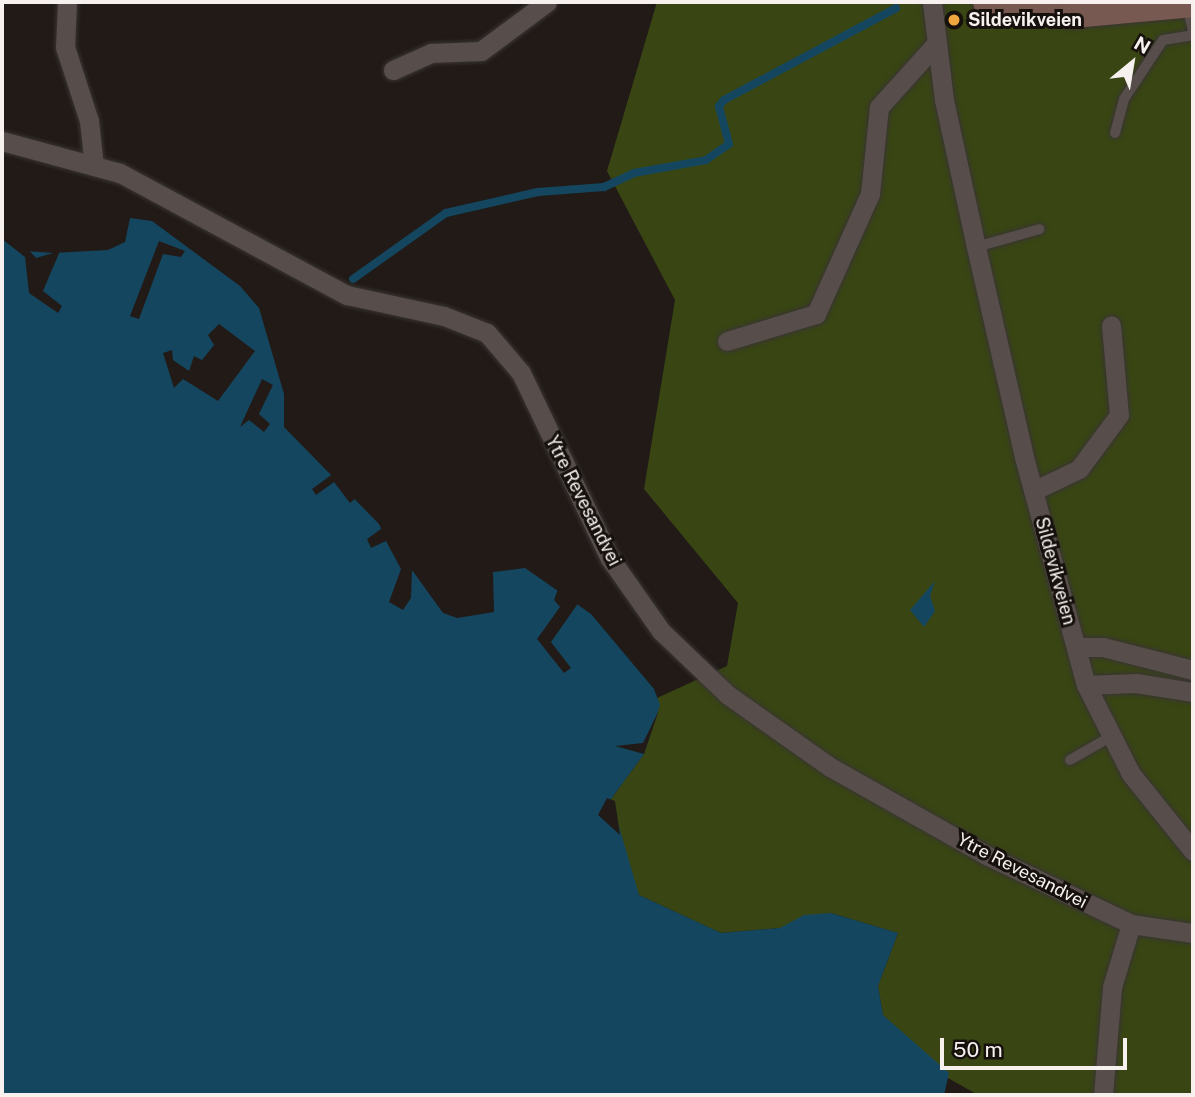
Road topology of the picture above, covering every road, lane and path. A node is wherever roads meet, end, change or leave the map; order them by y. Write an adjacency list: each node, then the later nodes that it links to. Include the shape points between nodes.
1 (67, 2): 10 (street, via 65,47 89,121)
2 (547, 2): 7 (street, via 481,51 431,53)
3 (932, 2): 6 (street, Sildevikveien)
4 (987, 2): 5 (main road, via 1073,15)
5 (1192, 19): 8 (lane, via 1163,40 1124,99)
6 (936, 44): 12 (street, Sildevikveien); 14 (street, via 879,107 870,194 816,314)
7 (393, 70)
8 (1115, 133)
9 (2, 141): 10 (street, Ytre Revesandvei)
10 (94, 166): 23 (street, Ytre Revesandvei, via 164,195 347,295 444,316 487,333 521,373 609,557 661,631 728,695 831,767 986,855)
11 (1040, 229): 12 (lane, via 1022,239)
12 (976, 247): 15 (street, Sildevikveien)
13 (1111, 325): 15 (street, via 1119,415 1079,469)
14 (727, 341)
15 (1033, 491): 16 (street, Sildevikveien)
16 (1076, 647): 17 (street, Sildevikveien, via 1103,647); 18 (street, Sildevikveien)
17 (1193, 670)
18 (1086, 685): 19 (street, via 1136,683); 20 (street, Sildevikveien)
19 (1193, 692)
20 (1110, 737): 21 (lane); 22 (street, Sildevikveien)
21 (1070, 760)
22 (1193, 851)
23 (1131, 924): 24 (street, Ytre Revesandvei); 25 (street, via 1112,987)
24 (1193, 933)
25 (1103, 1095)

